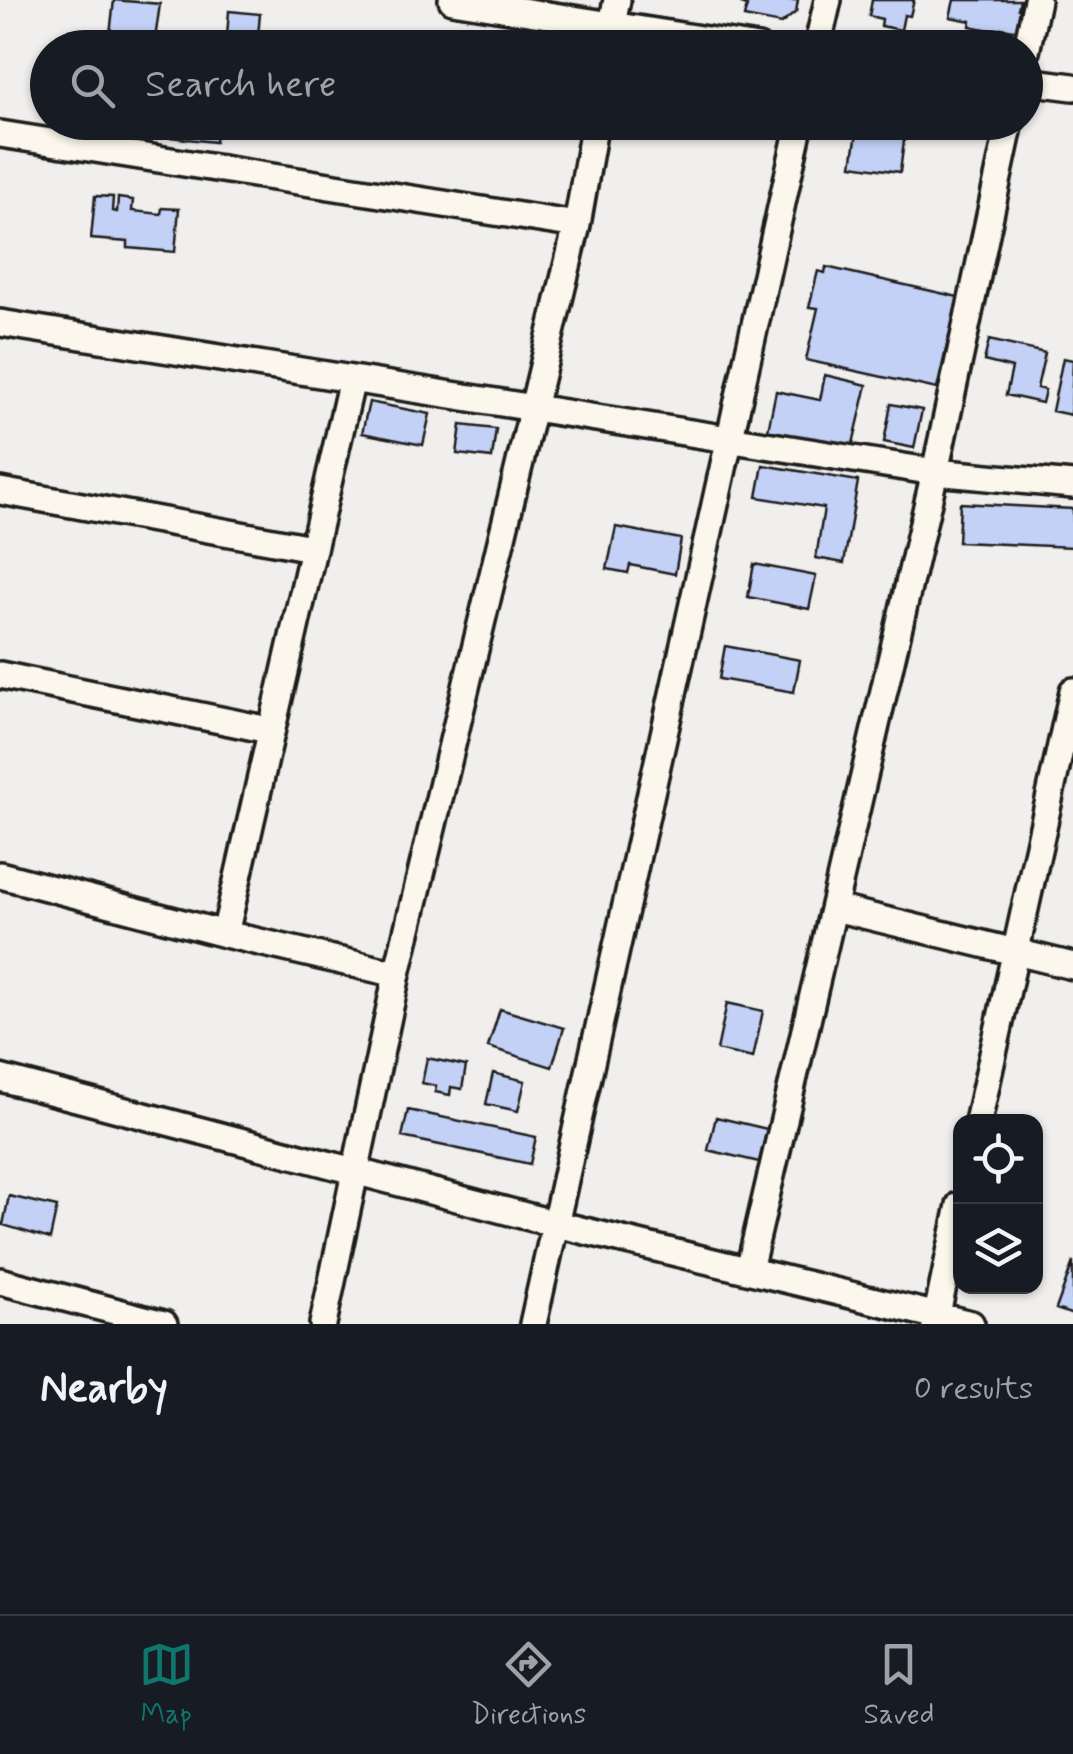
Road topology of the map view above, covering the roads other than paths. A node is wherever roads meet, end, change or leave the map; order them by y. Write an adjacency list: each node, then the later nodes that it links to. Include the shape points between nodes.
1 (452, 0): 4 (street)
2 (828, 0): 6 (street)
3 (1037, 0): 7 (street)
4 (612, 24): 5 (street)
5 (648, 30)
6 (821, 30)
7 (1031, 30)
8 (1043, 83): 9 (street)
9 (1073, 86)
10 (0, 134): 11 (street)
11 (30, 139)
12 (38, 140): 16 (street)
13 (591, 140): 16 (street)
14 (796, 140): 20 (street)
15 (1006, 140): 21 (street)
16 (577, 225): 19 (street)
17 (0, 324): 18 (street)
18 (352, 379): 19 (street); 24 (street)
19 (532, 408): 20 (street); 33 (street)
20 (728, 440): 21 (street); 37 (street)
21 (935, 472): 22 (street); 29 (street)
22 (1073, 485)
23 (0, 491): 24 (street)
24 (312, 548): 27 (street)
25 (0, 675): 27 (street)
26 (1073, 691): 31 (street)
27 (269, 730): 30 (street)
28 (0, 876): 30 (street)
29 (835, 908): 31 (street); 39 (street)
30 (225, 934): 33 (street)
31 (1014, 950): 32 (street); 35 (street)
32 (1073, 966)
33 (397, 974): 36 (street)
34 (0, 1078): 36 (street)
35 (980, 1114)
36 (356, 1171): 37 (street); 43 (street)
37 (556, 1224): 39 (street); 44 (street)
38 (953, 1239): 41 (street)
39 (749, 1270): 41 (street)
40 (0, 1281): 42 (street)
41 (936, 1320): 45 (street)
42 (164, 1324)
43 (323, 1324)
44 (533, 1324)
45 (970, 1324)

